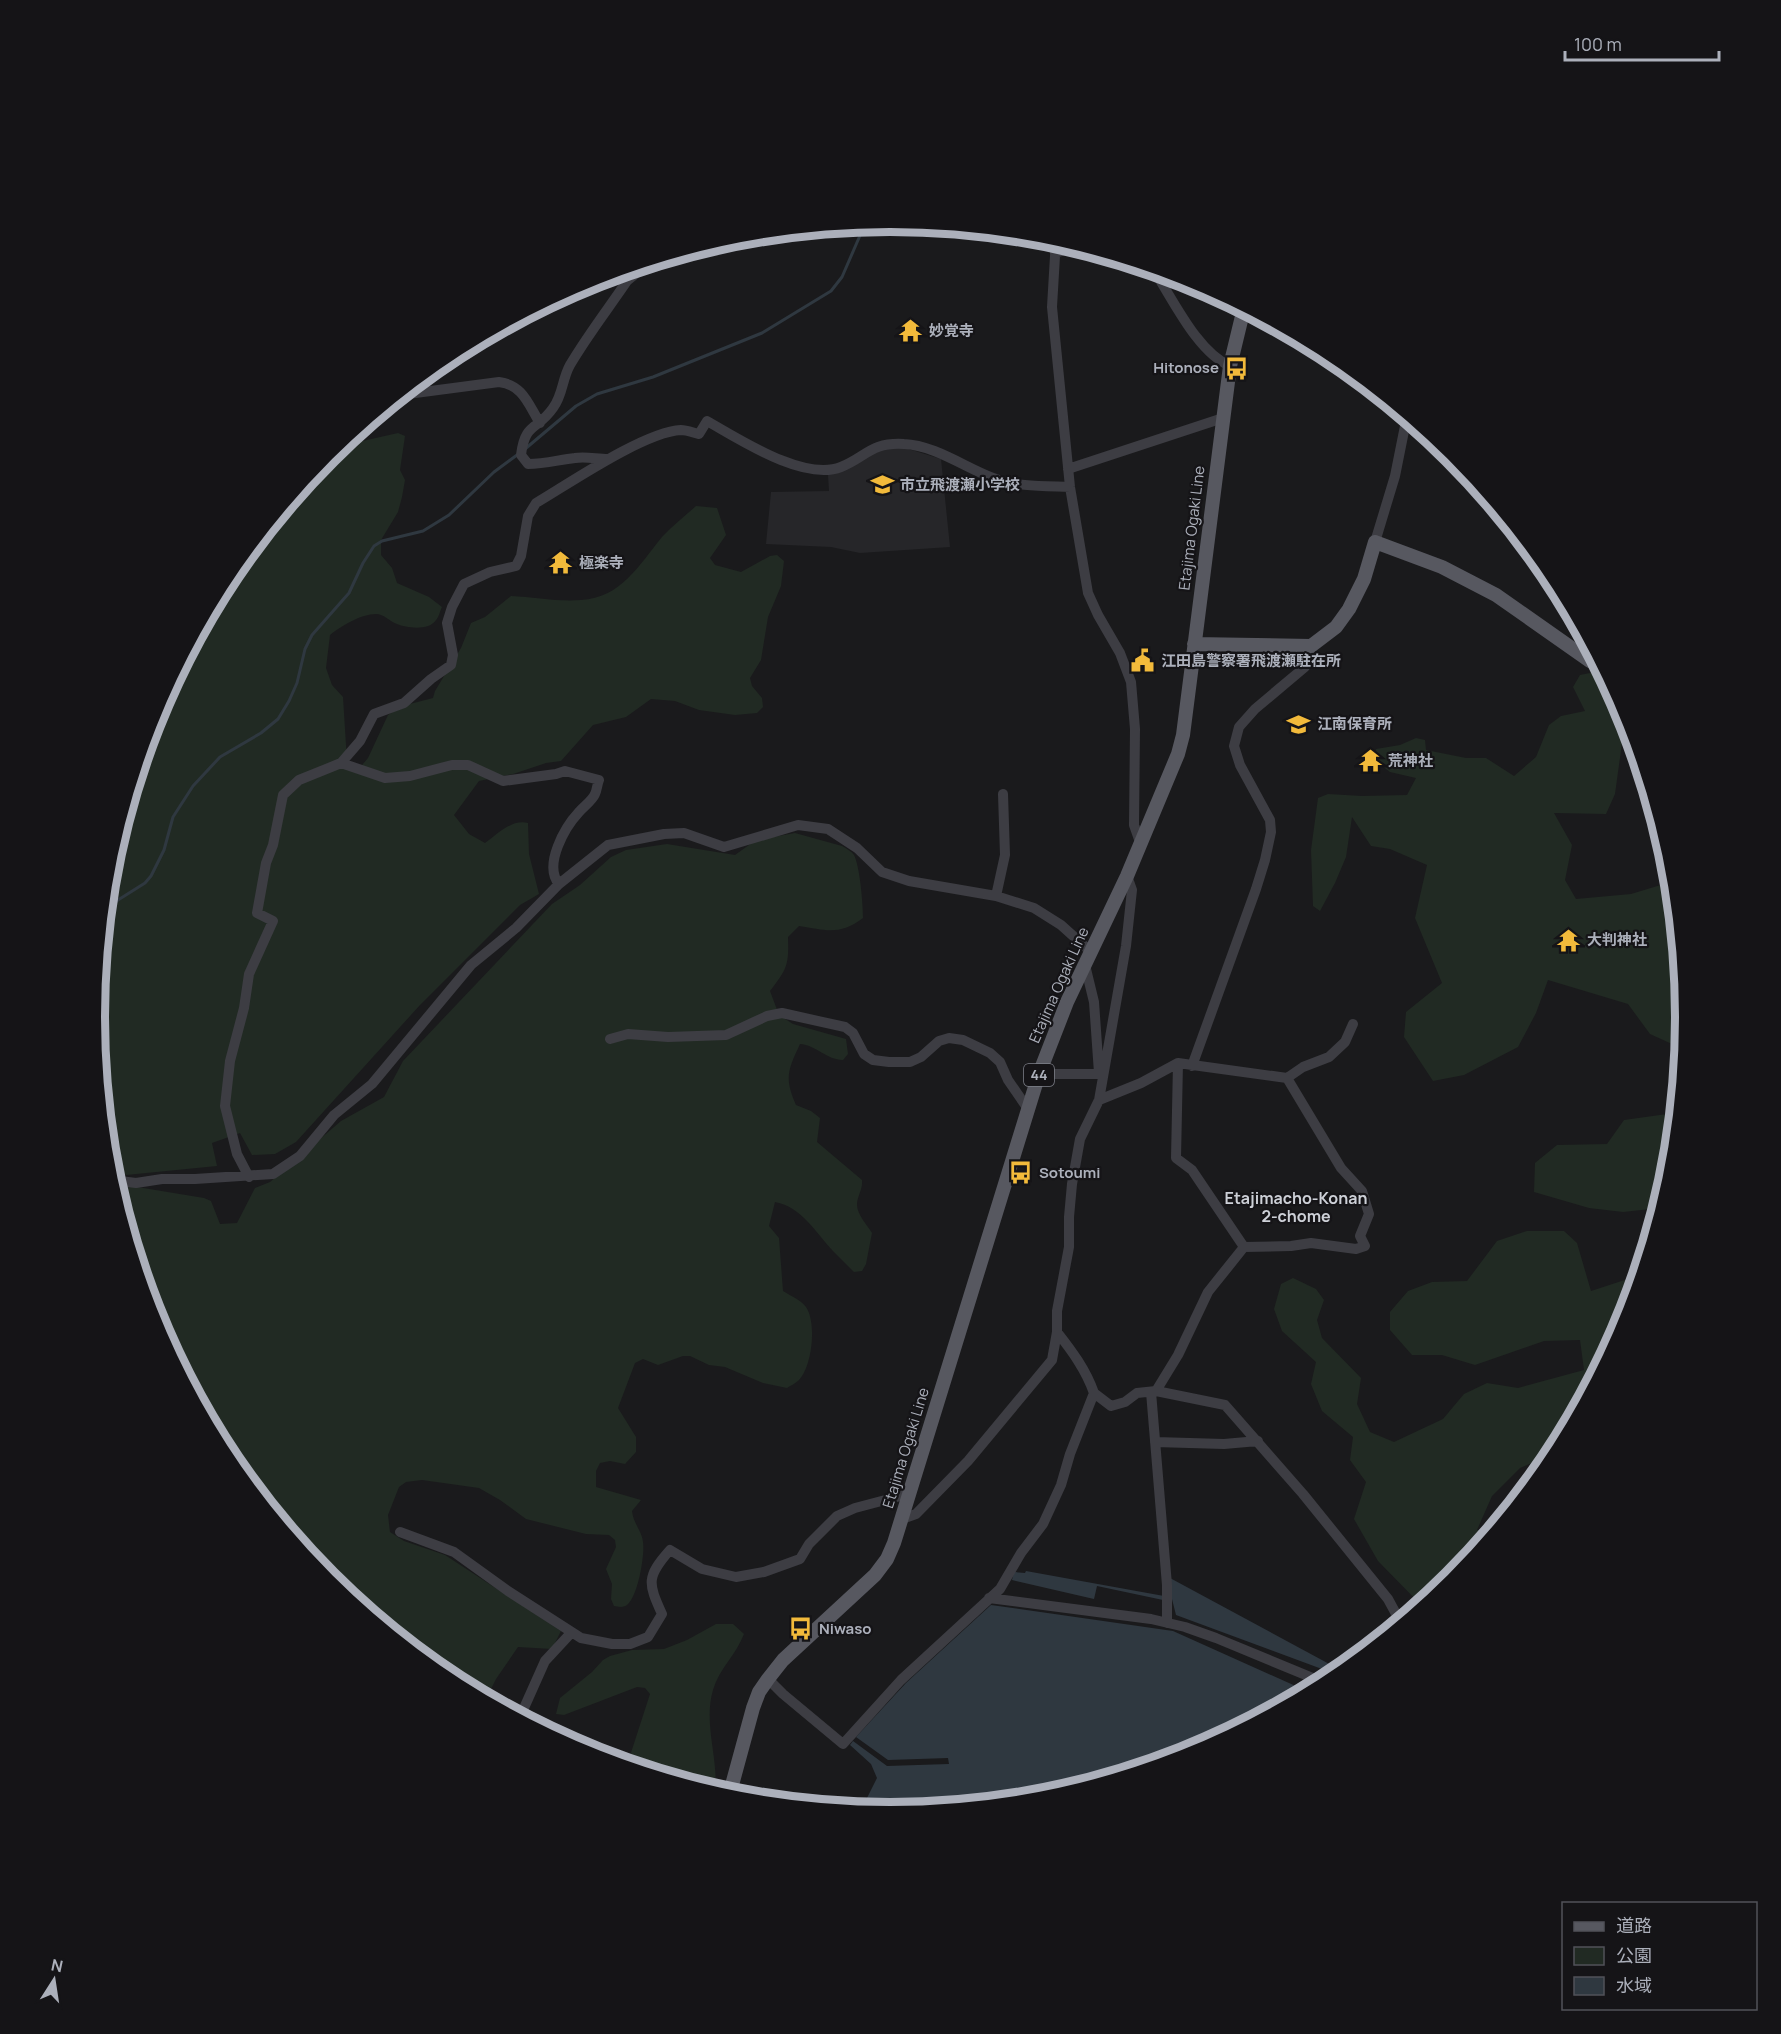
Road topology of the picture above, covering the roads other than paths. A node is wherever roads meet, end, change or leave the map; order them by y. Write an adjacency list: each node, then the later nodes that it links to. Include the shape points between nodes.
1 (1055, 249): 3 (street)
2 (1062, 251): 3 (street)
3 (1055, 253): 13 (street, via 1053,317)
4 (636, 274): 10 (street, via 568,368 560,396)
5 (1160, 279): 7 (street, via 1202,345)
6 (1242, 315): 7 (main road, Etajima Ogaki Line / 44)
7 (1230, 366): 9 (main road, Etajima Ogaki Line / 44)
8 (413, 393): 10 (street, via 507,383 517,387)
9 (1223, 418): 13 (street); 16 (main road, Etajima Ogaki Line / 44)
10 (540, 423): 12 (street, via 523,439 521,455 528,464 577,457)
11 (1405, 424): 15 (street)
12 (611, 459): 14 (street, via 658,435 683,430 699,434 706,421 791,465 811,470 840,468 875,447 904,444 923,447 996,479); 19 (street, via 536,503 528,516 516,566 464,584 447,622 451,665 405,703 374,714 360,741)
13 (1068, 469): 14 (street)
14 (1071, 487): 21 (street, via 1088,593 1131,682 1135,729 1134,825)
15 (1375, 542): 17 (main road, via 1364,579 1349,609 1336,627); 18 (main road, via 1442,567 1487,591)
16 (1194, 644): 17 (main road); 21 (main road, Etajima Ogaki Line / 44, via 1178,754)
17 (1311, 646): 29 (street, via 1305,667 1239,727 1234,746 1270,820 1271,832 1256,889)
18 (1590, 661)
19 (341, 763): 23 (street, via 385,778 468,765 503,781 565,771 599,780 595,796 577,814 555,852 554,878); 35 (street, via 299,780 283,795 266,863 257,913 273,921 249,974 230,1061 225,1106 237,1154)
20 (1003, 794): 24 (street, via 1005,855)
21 (1140, 842): 22 (main road, Etajima Ogaki Line / 44)
22 (1126, 876): 25 (main road, Etajima Ogaki Line / 44); 31 (street, via 1132,890 1126,946)
23 (559, 884): 24 (street, via 608,845 684,833 724,847 798,825 828,829 857,848 882,872 909,881); 35 (street, via 516,928 471,965 372,1084 334,1115 300,1156 273,1174)
24 (996, 896): 25 (street, via 1034,908 1061,925)
25 (1088, 959): 30 (main road, Etajima Ogaki Line / 44); 31 (street)
26 (1353, 1024): 32 (street, via 1345,1042 1329,1057)
27 (610, 1039): 34 (street, via 628,1034 726,1035 782,1013 845,1027 873,1060 910,1062 939,1041 963,1040 1000,1062)
28 (1178, 1063): 29 (street); 33 (street); 37 (street, via 1176,1158 1192,1170)
29 (1192, 1066): 32 (street)
30 (1039, 1074): 31 (street); 34 (main road, Etajima Ogaki Line / 44)
31 (1101, 1074): 33 (street)
32 (1287, 1078): 37 (street, via 1341,1168 1362,1191 1369,1214 1360,1236 1365,1246 1356,1249 1311,1243)
33 (1099, 1100): 38 (street, via 1080,1139)
34 (1028, 1109): 43 (main road, Etajima Ogaki Line / 44)
35 (249, 1177): 36 (street)
36 (123, 1181)
37 (1244, 1247): 39 (street, via 1208,1292 1178,1355)
38 (1056, 1332): 40 (street, via 1090,1379); 44 (street, via 1052,1360 968,1461 916,1514)
39 (1154, 1392): 40 (street, via 1137,1394 1111,1406); 41 (street, via 1225,1405); 42 (street)
40 (1094, 1393): 46 (street, via 1043,1524 1000,1589)
41 (1258, 1441): 42 (street); 47 (street, via 1388,1599)
42 (1155, 1443): 48 (street)
43 (908, 1494): 44 (main road, Etajima Ogaki Line / 44); 49 (street, via 837,1516 800,1558 765,1572 736,1577 702,1569 670,1550 652,1572 651,1591 662,1614 648,1637 630,1644 612,1644)
44 (902, 1519): 50 (main road, Etajima Ogaki Line / 44, via 890,1551 875,1575)
45 (400, 1532): 49 (street, via 454,1552)
46 (988, 1598): 48 (street); 50 (street, via 901,1680 843,1744)
47 (1398, 1617)
48 (1167, 1623): 51 (street, via 1216,1638)
49 (571, 1633): 52 (street, via 545,1661)
50 (768, 1678): 53 (main road, Etajima Ogaki Line / 44, via 753,1708)
51 (1314, 1678)
52 (523, 1710)
53 (732, 1786)

